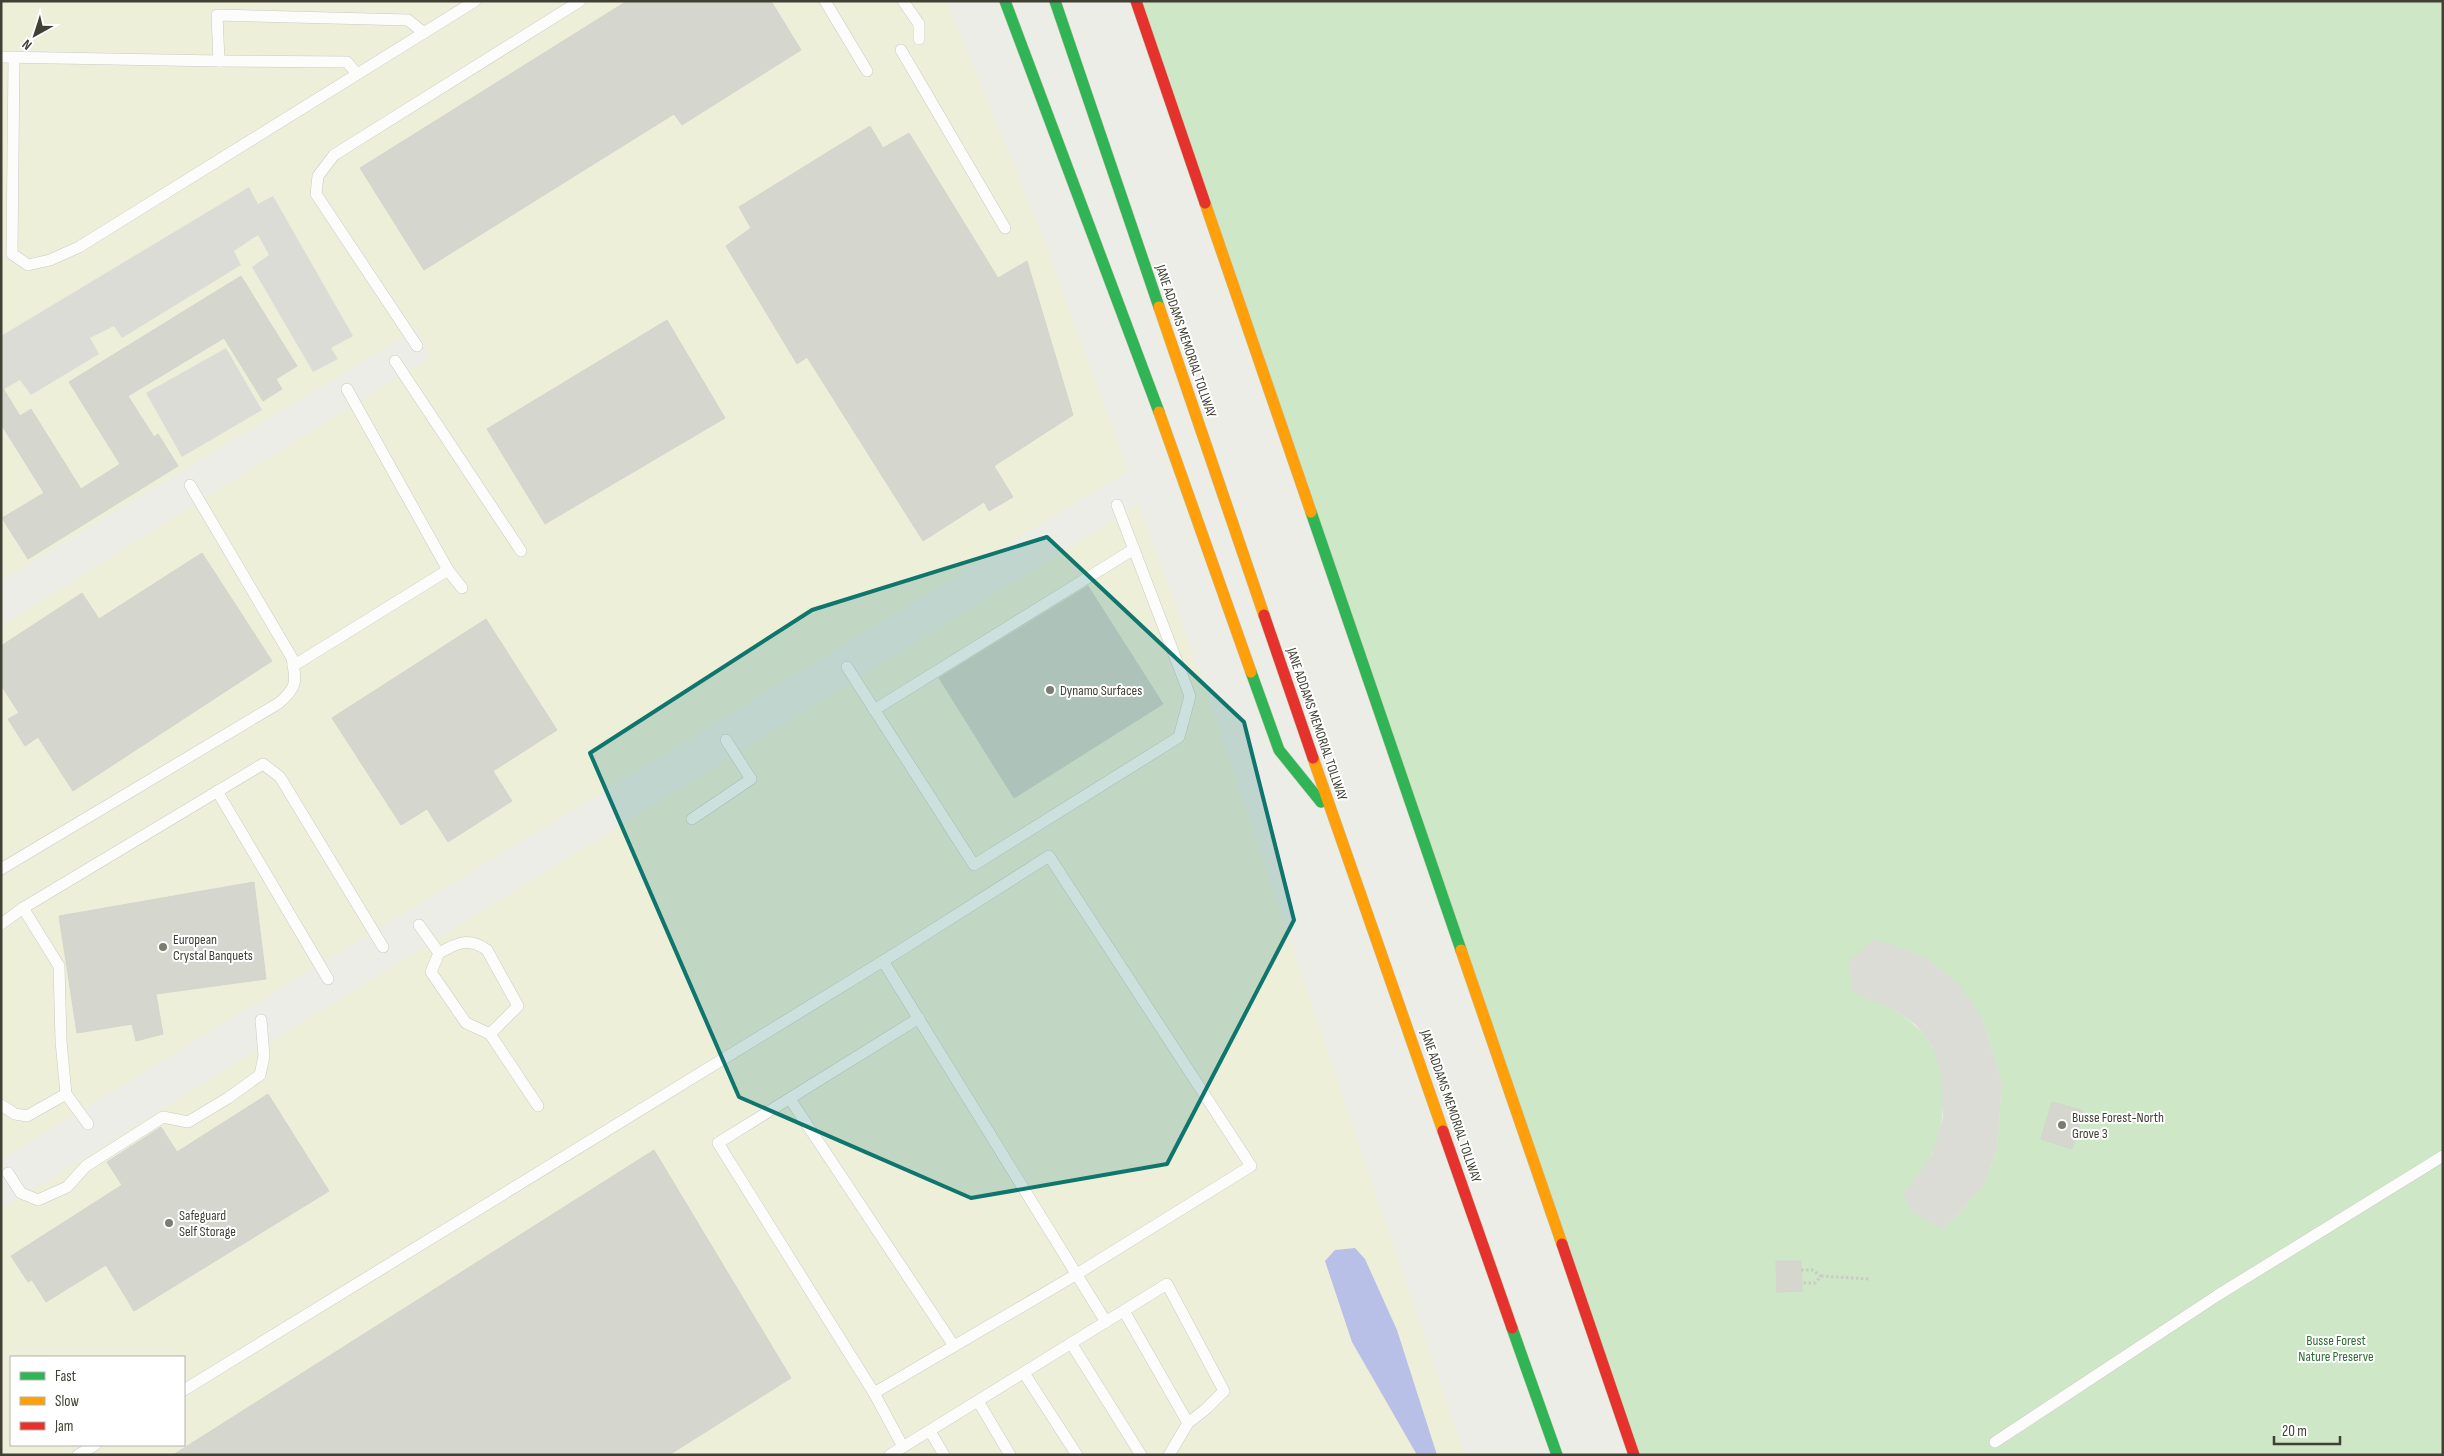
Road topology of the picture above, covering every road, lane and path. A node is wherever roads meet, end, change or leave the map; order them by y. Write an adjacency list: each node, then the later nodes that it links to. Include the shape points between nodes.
1 (476, 1): 8 (lane)
2 (580, 1): 17 (lane, via 334,155 318,176 316,194)
3 (826, 1): 14 (lane)
4 (903, 1): 9 (lane, via 919,24)
5 (1005, 1): 31 (highway, via 1134,344 1279,750)
6 (1055, 1): 31 (highway, JANE ADDAMS MEMORIAL TOLLWAY)
7 (1136, 1): 77 (highway)
8 (424, 33): 13 (lane, via 408,20 217,15); 15 (lane)
9 (919, 39)
10 (901, 50): 16 (lane)
11 (1, 57): 12 (lane)
12 (14, 57): 13 (lane); 15 (lane, via 12,254 28,265 50,260 79,247)
13 (219, 61): 15 (lane, via 347,62)
14 (867, 70)
15 (357, 74)
16 (1005, 228)
17 (417, 346)
18 (395, 361): 23 (lane)
19 (347, 389): 24 (lane)
20 (190, 485): 26 (lane, via 292,658)
21 (1117, 505): 22 (lane)
22 (1134, 549): 28 (lane); 28 (lane, via 1190,696 1179,737 974,865)
23 (521, 551)
24 (448, 570): 25 (lane); 26 (lane)
25 (462, 588)
26 (293, 666): 33 (lane, via 292,692 279,703)
27 (846, 668): 28 (lane)
28 (874, 710)
29 (726, 740): 32 (lane, via 751,779)
30 (217, 791): 34 (lane); 37 (lane, via 262,764 280,777); 40 (lane)
31 (1333, 817): 76 (highway, JANE ADDAMS MEMORIAL TOLLWAY)
32 (692, 819)
33 (1, 869)
34 (23, 908): 35 (lane); 44 (lane, via 59,966)
35 (1, 924)
36 (419, 925): 38 (lane)
37 (383, 947)
38 (439, 953): 43 (lane, via 431,972 466,1023); 43 (lane, via 462,941 479,944 487,950 518,1006)
39 (883, 961): 41 (lane); 52 (lane, via 1049,856 1251,1166); 61 (lane)
40 (328, 980)
41 (919, 1018): 45 (lane); 52 (lane)
42 (262, 1020): 50 (lane, via 264,1056 260,1075 228,1098 188,1122 162,1117 86,1166 67,1187 38,1200 21,1193)
43 (490, 1034): 47 (lane)
44 (66, 1094): 46 (lane, via 27,1116 15,1114); 48 (lane)
45 (790, 1099): 59 (lane); 62 (lane, via 718,1143)
46 (1, 1105)
47 (538, 1106)
48 (88, 1124)
49 (2443, 1156): 66 (lane, via 2218,1295)
50 (8, 1173)
51 (1801, 1270): 53 (path, via 1812,1270)
52 (1077, 1274): 57 (lane); 59 (lane)
53 (1821, 1276): 54 (path); 55 (path, via 1815,1283)
54 (1869, 1279)
55 (1802, 1283)
56 (1124, 1311): 57 (lane); 64 (lane); 64 (lane, via 1167,1284 1224,1391)
57 (1106, 1322): 58 (lane)
58 (1071, 1343): 60 (lane); 74 (lane)
59 (954, 1346): 62 (lane)
60 (1024, 1373): 63 (lane); 73 (lane)
61 (185, 1389)
62 (874, 1392): 68 (lane)
63 (978, 1401): 65 (lane); 72 (lane)
64 (1188, 1423): 75 (lane)
65 (930, 1431): 68 (lane); 71 (lane)
66 (1995, 1442)
67 (93, 1446): 69 (lane)
68 (902, 1447): 70 (lane)
69 (78, 1455)
70 (890, 1455)
71 (944, 1455)
72 (1010, 1455)
73 (1077, 1455)
74 (1140, 1455)
75 (1169, 1455)
76 (1557, 1455)
77 (1634, 1455)

